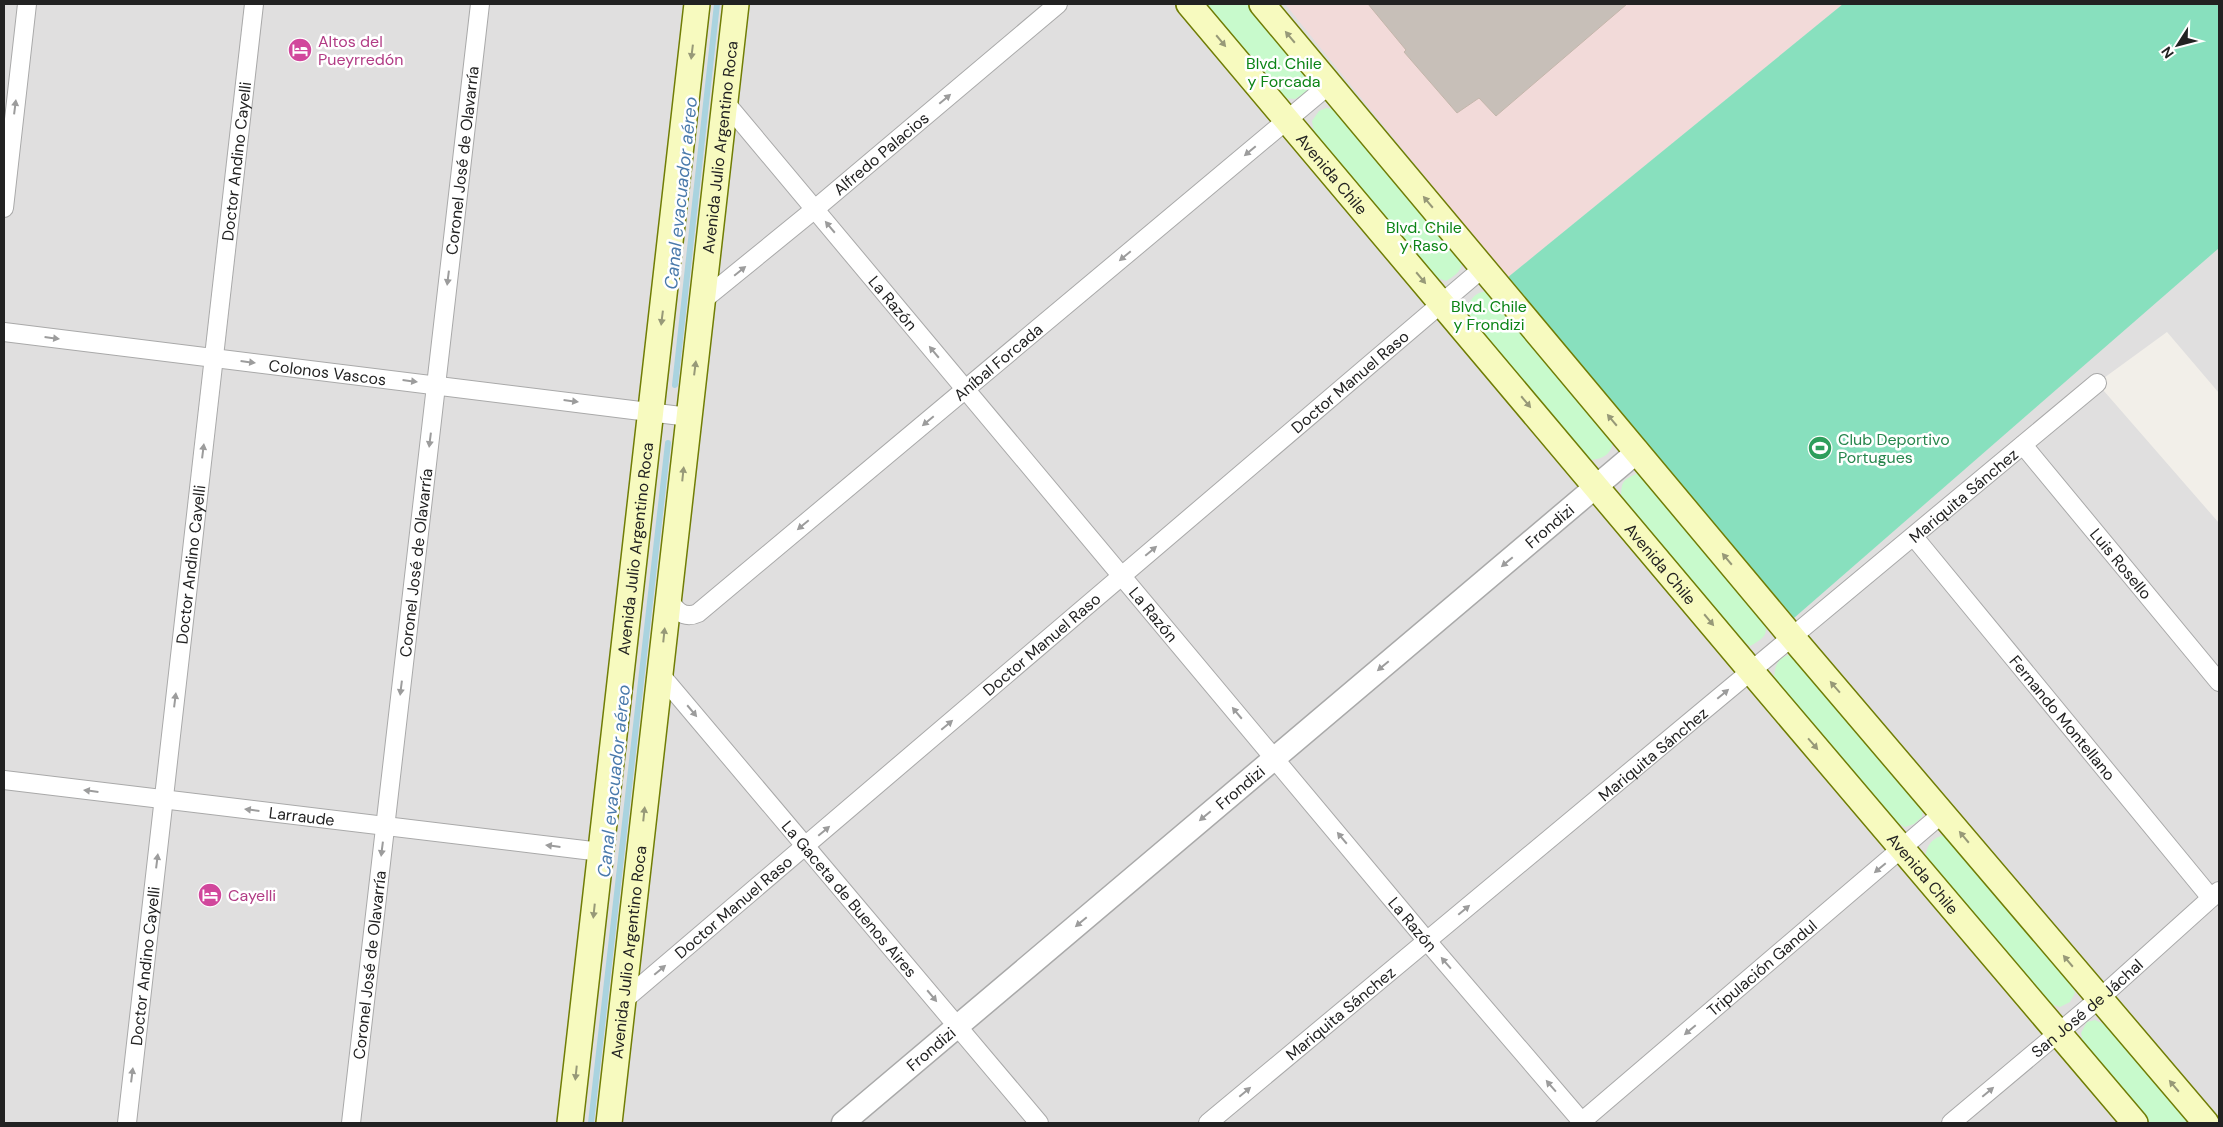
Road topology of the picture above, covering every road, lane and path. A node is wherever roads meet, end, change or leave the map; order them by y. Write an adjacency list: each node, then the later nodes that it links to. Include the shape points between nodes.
1 (27, 4): 12 (street, one-way to 1)
2 (254, 4): 18 (street, Doctor Andino Cayelli)
3 (480, 4): 20 (street, Coronel José de Olavarría, one-way to 20)
4 (698, 4): 22 (main road, Avenida Julio Argentino Roca, one-way to 22)
5 (736, 4): 10 (main road, Avenida Julio Argentino Roca)
6 (1058, 4): 13 (street, Alfredo Palacios, one-way to 6)
7 (1189, 4): 11 (main road, Avenida Chile, one-way to 11)
8 (1262, 4): 9 (main road, one-way to 8)
9 (1330, 84): 11 (street, Aníbal Forcada); 14 (main road, one-way to 9)
10 (725, 102): 13 (street, La Razón); 15 (main road, Avenida Julio Argentino Roca)
11 (1288, 120): 16 (main road, Avenida Chile, one-way to 16); 21 (street, Aníbal Forcada, one-way to 21)
12 (4, 208)
13 (815, 209): 15 (street, Alfredo Palacios, one-way to 13); 21 (street, La Razón, one-way to 13)
14 (1483, 268): 16 (street, Doctor Manuel Raso); 25 (main road, one-way to 14)
15 (702, 301): 23 (main road, Avenida Julio Argentino Roca, one-way to 15)
16 (1442, 303): 26 (main road, Avenida Chile, one-way to 26); 28 (street, Doctor Manuel Raso, one-way to 16)
17 (4, 332): 18 (street, Colonos Vascos, one-way to 18)
18 (214, 358): 20 (street, Colonos Vascos, one-way to 20); 36 (street, Doctor Andino Cayelli, one-way to 18)
19 (2097, 383): 24 (street, Mariquita Sánchez)
20 (436, 384): 22 (street, Colonos Vascos, one-way to 22); 38 (street, Coronel José de Olavarría, one-way to 38)
21 (965, 390): 28 (street, La Razón); 29 (street, Aníbal Forcada, one-way to 29, via 698,613 679,612)
22 (651, 411): 23 (street, Colonos Vascos); 41 (main road, Avenida Julio Argentino Roca)
23 (689, 417): 29 (main road, Avenida Julio Argentino Roca, one-way to 23)
24 (2023, 445): 27 (street, Mariquita Sánchez); 33 (street, Luis Rosello)
25 (1638, 451): 26 (street, Frondizi); 30 (main road, one-way to 25)
26 (1597, 486): 31 (main road, Avenida Chile, one-way to 31); 34 (street, Frondizi, one-way to 34)
27 (1914, 537): 30 (street, Mariquita Sánchez); 42 (street, Fernando Montellano)
28 (1122, 576): 34 (street, La Razón, one-way to 28); 39 (street, Doctor Manuel Raso, one-way to 28)
29 (669, 594): 32 (main road, Avenida Julio Argentino Roca, one-way to 29)
30 (1792, 637): 31 (street, Mariquita Sánchez); 37 (main road, one-way to 30)
31 (1751, 671): 40 (main road, Avenida Chile, one-way to 40); 43 (street, Mariquita Sánchez, one-way to 31)
32 (660, 674): 39 (street, La Gaceta de Buenos Aires, one-way to 39); 45 (main road, Avenida Julio Argentino Roca, one-way to 32)
33 (2219, 682)
34 (1274, 757): 43 (street, La Razón, one-way to 34); 46 (street, Frondizi, one-way to 46)
35 (4, 780): 36 (street, Larraude, one-way to 35)
36 (164, 799): 38 (street, Larraude, one-way to 36); 48 (street, Doctor Andino Cayelli, one-way to 36)
37 (1943, 814): 40 (street, Tripulación Gandul); 44 (main road, one-way to 37)
38 (385, 826): 41 (street, Larraude, one-way to 38); 49 (street, Coronel José de Olavarría, one-way to 49)
39 (806, 846): 45 (street, Doctor Manuel Raso, one-way to 39); 46 (street, La Gaceta de Buenos Aires, one-way to 46)
40 (1903, 848): 47 (main road, Avenida Chile); 55 (street, Tripulación Gandul, one-way to 55)
41 (601, 852): 50 (main road, Avenida Julio Argentino Roca, one-way to 50)
42 (2215, 895): 44 (street, San José de Jáchal)
43 (1427, 940): 54 (street, Mariquita Sánchez, one-way to 43); 55 (street, La Razón, one-way to 43)
44 (2100, 998): 47 (street, San José de Jáchal); 58 (main road, one-way to 44)
45 (623, 1001): 51 (main road, Avenida Julio Argentino Roca)
46 (958, 1027): 52 (street, Frondizi); 53 (street, La Gaceta de Buenos Aires)
47 (2058, 1033): 56 (street, San José de Jáchal, one-way to 47); 57 (main road, Avenida Chile)
48 (127, 1123)
49 (351, 1123)
50 (570, 1123)
51 (609, 1123)
52 (843, 1123)
53 (1039, 1123)
54 (1208, 1123)
55 (1582, 1123)
56 (1951, 1123)
57 (2135, 1123)
58 (2206, 1123)

